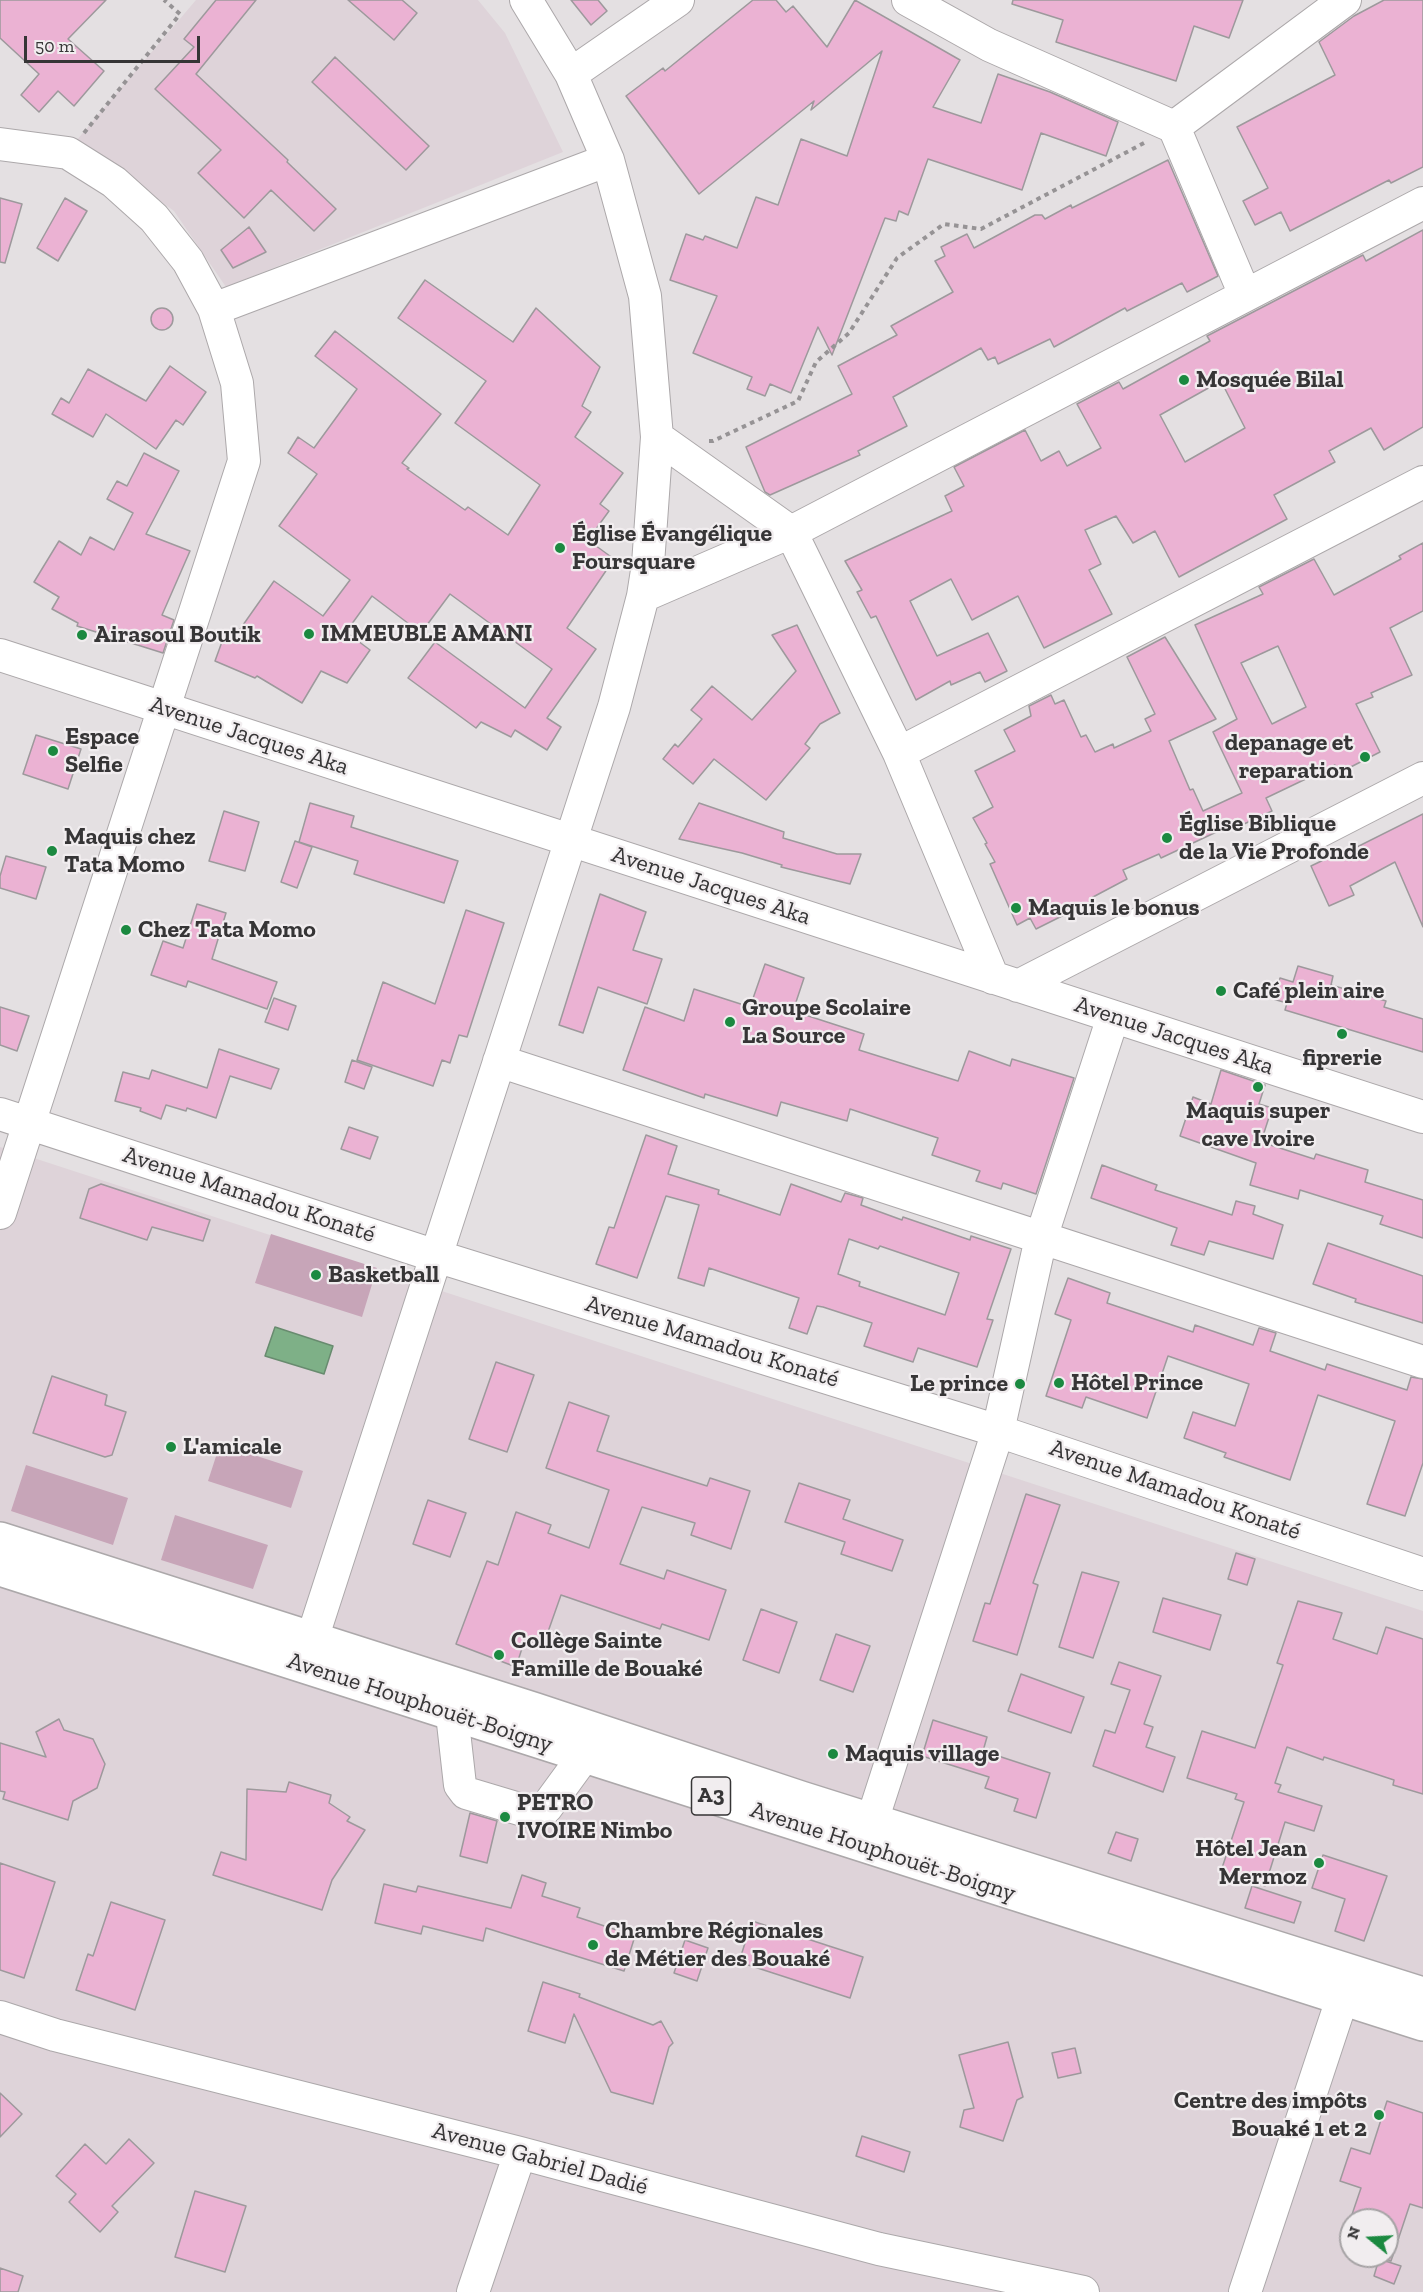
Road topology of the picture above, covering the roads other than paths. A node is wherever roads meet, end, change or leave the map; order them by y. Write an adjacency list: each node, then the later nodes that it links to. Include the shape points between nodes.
1 (526, 0): 5 (street)
2 (678, 0): 5 (street)
3 (908, 0): 6 (street, via 989,45)
4 (1346, 0): 6 (street)
5 (571, 74): 8 (street)
6 (1174, 127): 10 (street)
7 (0, 144): 11 (street, via 68,153 114,182 154,218 188,261)
8 (608, 160): 11 (street); 12 (street, via 645,296)
9 (1423, 203): 10 (street)
10 (1245, 295): 14 (street)
11 (214, 309): 17 (street, via 237,383 244,461)
12 (657, 438): 14 (street); 15 (street)
13 (1423, 482): 18 (street)
14 (792, 531): 15 (street); 18 (street)
15 (643, 596): 20 (street, via 614,707)
16 (0, 655): 17 (street, Avenue Jacques Aka)
17 (164, 708): 20 (street, Avenue Jacques Aka); 25 (street)
18 (899, 753): 21 (street)
19 (1423, 778): 21 (street)
20 (571, 840): 21 (street, Avenue Jacques Aka); 23 (street)
21 (1006, 982): 22 (street, Avenue Jacques Aka)
22 (1113, 1017): 24 (street, Avenue Jacques Aka); 27 (street)
23 (499, 1061): 27 (street); 28 (street)
24 (1423, 1117)
25 (15, 1119): 26 (street); 28 (street, Avenue Mamadou Konaté)
26 (0, 1213)
27 (1041, 1238): 29 (street); 30 (street)
28 (436, 1256): 30 (street, Avenue Mamadou Konaté); 34 (street)
29 (1423, 1362)
30 (998, 1431): 33 (street, Avenue Mamadou Konaté); 37 (street)
31 (0, 1539): 34 (highway, Avenue Houphouët-Boigny / A3)
32 (0, 1569): 35 (highway, Avenue Houphouët-Boigny / A3)
33 (1423, 1574)
34 (312, 1639): 37 (highway, Avenue Houphouët-Boigny / A3)
35 (452, 1714): 36 (highway, Avenue Houphouët-Boigny / A3); 36 (street, via 460,1785 466,1793 526,1811 546,1809)
36 (584, 1756): 39 (highway, Avenue Houphouët-Boigny / A3)
37 (872, 1821): 38 (highway, Avenue Houphouët-Boigny / A3)
38 (1423, 1994)
39 (1342, 1999): 41 (highway, Avenue Houphouët-Boigny / A3); 45 (street)
40 (0, 2017): 42 (street, Avenue Gabriel Dadié, via 55,2035)
41 (1423, 2024)
42 (520, 2153): 43 (street); 44 (street, Avenue Gabriel Dadié, via 879,2249)
43 (474, 2292)
44 (1083, 2292)
45 (1245, 2292)

